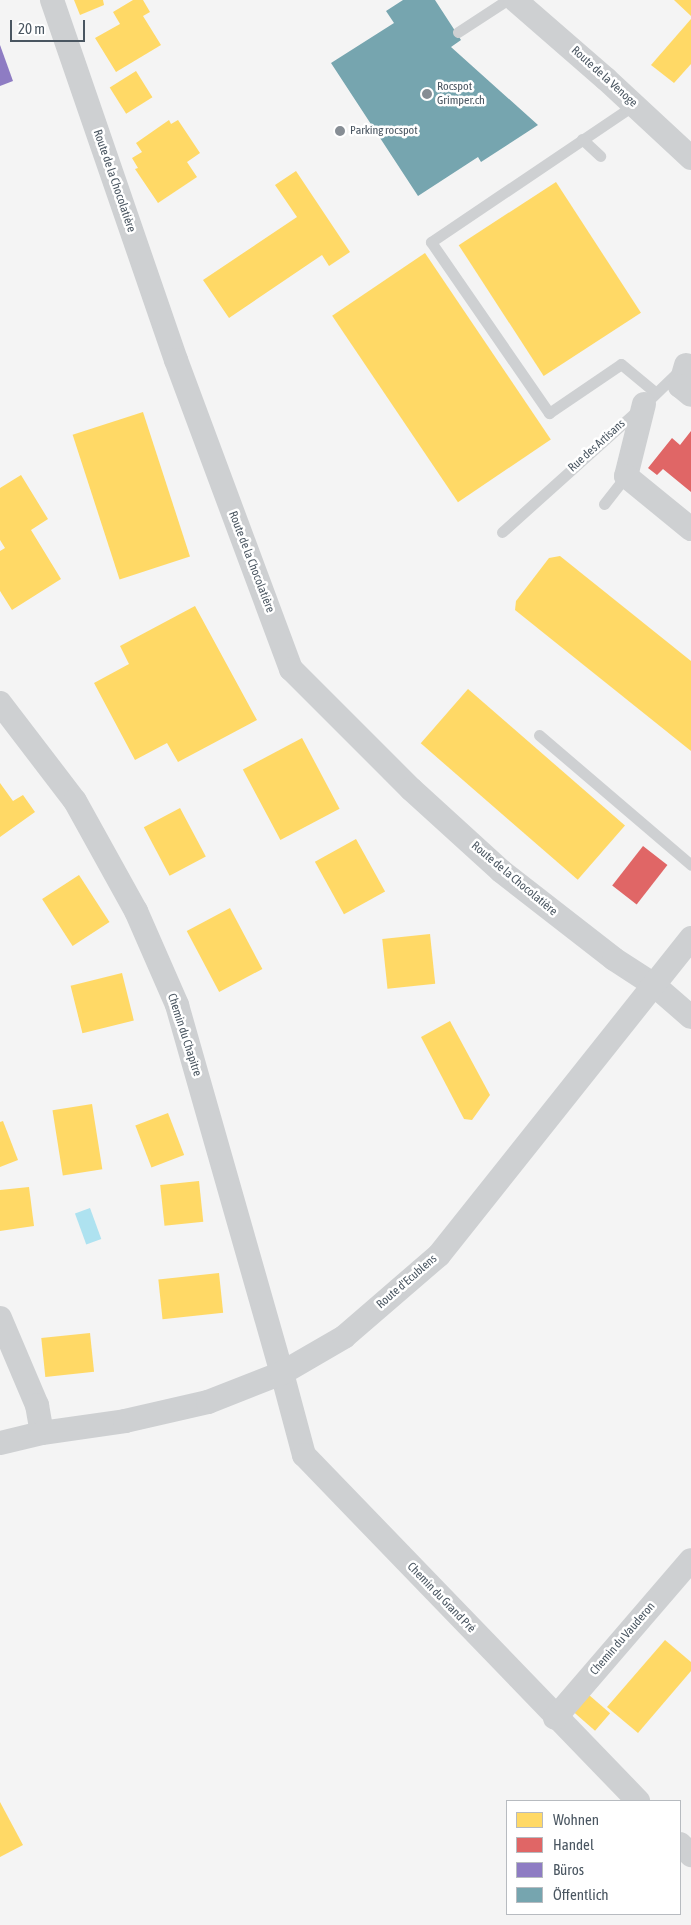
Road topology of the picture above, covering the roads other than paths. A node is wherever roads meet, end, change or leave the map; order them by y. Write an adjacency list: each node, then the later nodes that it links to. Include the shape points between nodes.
1 (52, 0): 20 (street, Route de la Chocolatière, via 176,360 291,668 411,789 501,871 614,959)
2 (507, 0): 4 (lane)
3 (515, 0): 5 (street, Route de la Venoge)
4 (458, 32)
5 (634, 105): 6 (lane); 8 (street, Route de la Venoge)
6 (582, 139): 7 (lane); 11 (lane, via 431,242 548,413 621,364)
7 (600, 156)
8 (691, 158)
9 (688, 363): 10 (street, via 680,386); 11 (lane, Rue des Artisans)
10 (691, 395)
11 (650, 399): 12 (street); 15 (lane, Rue des Artisans)
12 (626, 476): 13 (lane); 14 (street)
13 (604, 504)
14 (691, 529)
15 (502, 532)
16 (0, 703): 23 (street, Chemin du Chapitre, via 75,801 136,911 177,1005)
17 (539, 735): 18 (lane)
18 (691, 865)
19 (691, 938): 20 (street, Route d'Ecublens)
20 (654, 985): 21 (street, Route de la Chocolatière); 23 (street, Route d'Ecublens, via 439,1255 344,1337)
21 (691, 1017)
22 (0, 1318): 24 (street, via 37,1405)
23 (282, 1373): 24 (street, Route d'Ecublens, via 208,1402 125,1421); 27 (street, Chemin du Grand Pré, via 304,1455)
24 (42, 1433): 25 (street, Route d'Ecublens)
25 (0, 1442)
26 (691, 1560): 27 (street, Chemin du Vauderon)
27 (555, 1718): 28 (street, Chemin du Grand Pré)
28 (637, 1800)
29 (681, 1845): 30 (street)
30 (691, 1855)

